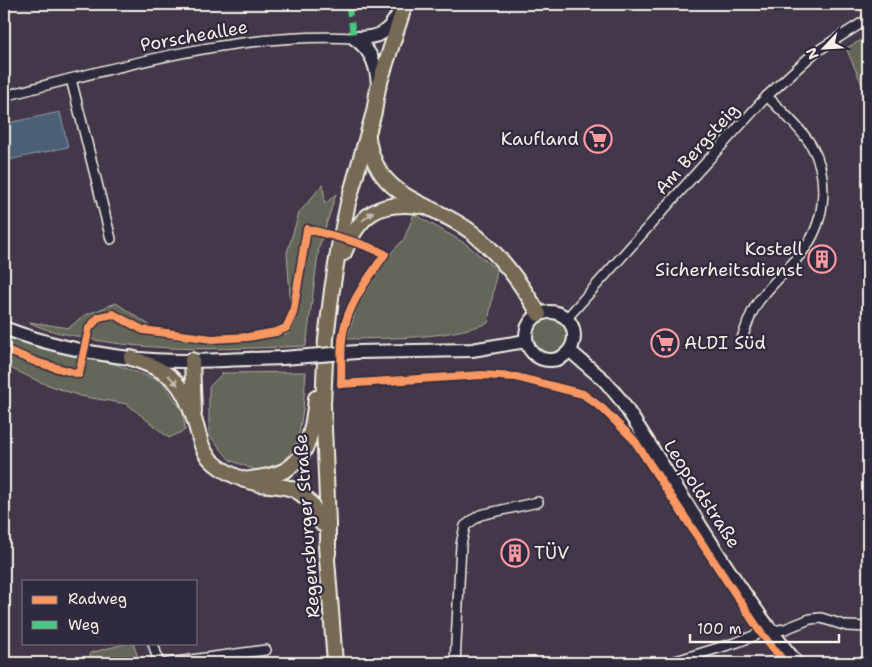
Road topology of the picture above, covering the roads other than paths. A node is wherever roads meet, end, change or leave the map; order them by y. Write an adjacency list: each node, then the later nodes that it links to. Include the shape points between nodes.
1 (404, 4): 3 (main road, via 385,32); 5 (main road)
2 (868, 19): 7 (street, Am Bergsteig, via 814,53)
3 (354, 38): 4 (street, Porscheallee, via 297,37 237,44 153,59); 5 (main road, via 363,44 374,61)
4 (71, 79): 6 (street, Porscheallee); 10 (street)
5 (378, 90): 8 (main road); 20 (main road, via 368,112 342,200 326,274)
6 (4, 96)
7 (767, 96): 13 (street, Am Bergsteig); 16 (street, via 810,144 817,159 823,196 816,230 806,248 757,302)
8 (368, 136): 9 (main road, via 372,155 387,182 408,198); 11 (main road, via 346,211)
9 (429, 208): 11 (main road, one-way to 9, via 359,224 376,210 392,205); 12 (main road, via 452,219 491,249 518,279)
10 (111, 239)
11 (332, 290): 25 (main road, via 326,339 324,404)
12 (538, 314): 13 (main road, via 558,313); 15 (main road, via 530,322)
13 (567, 318): 17 (main road, via 575,338)
14 (4, 328): 18 (main road, via 64,346)
15 (526, 341): 17 (main road, via 532,352 547,360 555,360); 19 (main road, bridge, via 472,350)
16 (741, 341)
17 (570, 351): 27 (main road, Leopoldstraße, via 605,381 620,399)
18 (131, 358): 19 (main road); 21 (main road, one-way to 21, via 172,377)
19 (192, 360): 21 (main road)
20 (317, 386): 22 (main road, via 311,432 299,459 280,472); 24 (main road, Regensburger Straße)
21 (195, 421): 22 (main road, via 198,436 210,460)
22 (244, 480): 24 (main road, via 300,493)
23 (538, 502): 33 (street, via 480,515 465,526 461,545)
24 (322, 524): 25 (main road, Regensburger Straße)
25 (328, 554): 32 (main road, Regensburger Straße)
26 (868, 627): 27 (street, via 848,626 821,618)
27 (772, 632): 34 (street); 35 (main road, Leopoldstraße)
28 (153, 644): 30 (street)
29 (266, 650): 31 (street)
30 (159, 663)
31 (168, 663)
32 (335, 663)
33 (455, 663)
34 (669, 663)
35 (797, 663)

